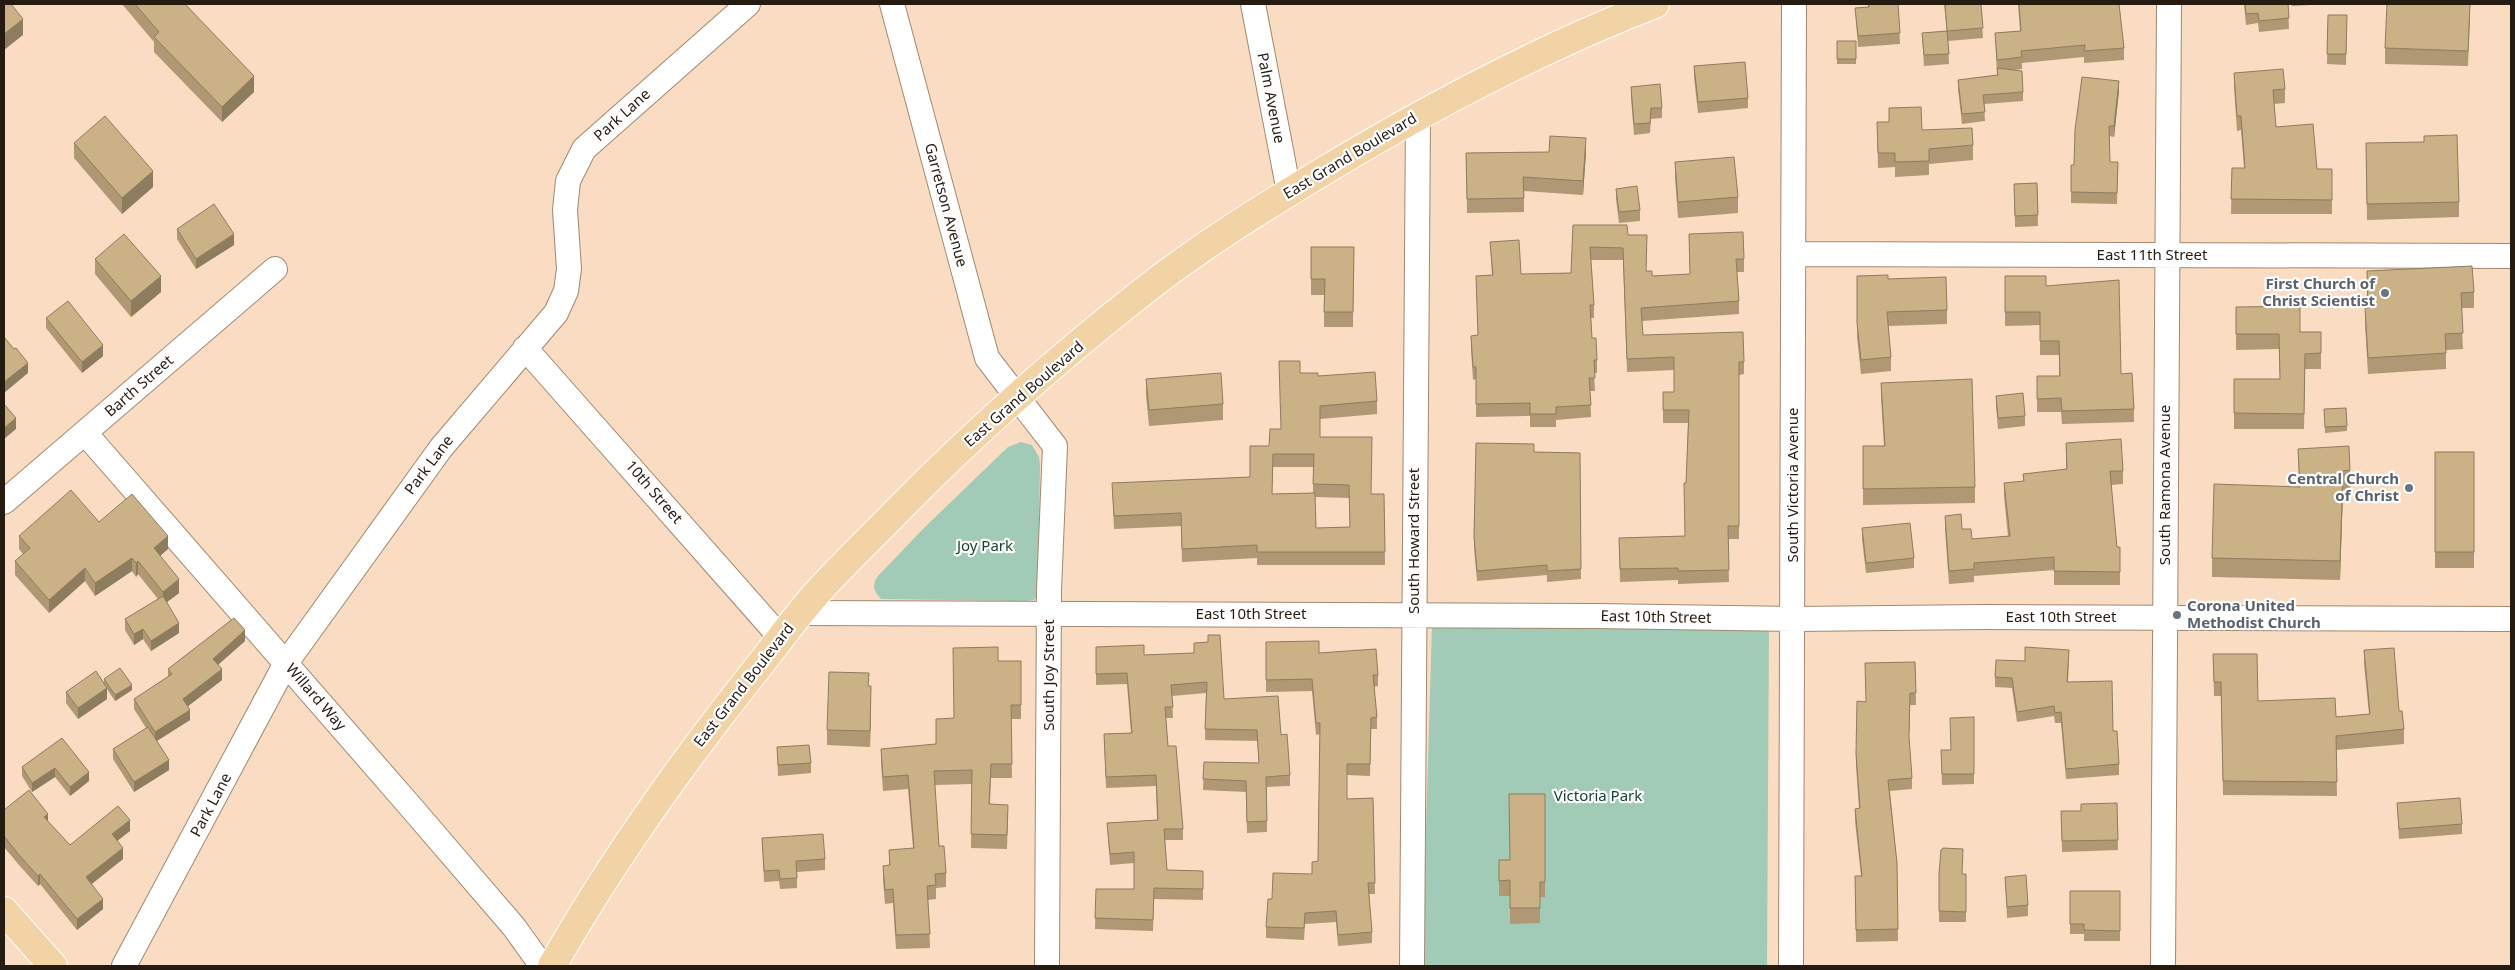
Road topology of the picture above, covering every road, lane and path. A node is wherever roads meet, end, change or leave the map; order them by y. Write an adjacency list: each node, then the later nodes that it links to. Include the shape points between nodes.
1 (748, 4): 13 (street, Park Lane, via 584,149 568,181 566,291 556,313)
2 (892, 4): 14 (street, Garretson Avenue, via 987,358)
3 (1253, 4): 8 (street, Palm Avenue)
4 (1654, 4): 7 (main road, East Grand Boulevard, via 1517,65)
5 (1794, 4): 9 (street, South Victoria Avenue)
6 (2168, 4): 10 (street, South Ramona Avenue)
7 (1418, 116): 8 (main road, East Grand Boulevard); 19 (street, South Howard Street)
8 (1289, 192): 14 (main road, East Grand Boulevard, via 1148,288)
9 (1792, 254): 10 (street, East 11th Street); 21 (street, South Victoria Avenue)
10 (2166, 255): 11 (street, East 11th Street); 20 (street, South Ramona Avenue)
11 (2511, 256)
12 (275, 269): 15 (street, Barth Street)
13 (525, 348): 23 (street, 10th Street); 24 (street, Park Lane, via 441,448)
14 (1017, 397): 17 (main road, East Grand Boulevard, via 916,492); 18 (street, South Joy Street, via 1055,446)
15 (85, 433): 16 (street, Barth Street); 24 (street, Willard Way)
16 (4, 502)
17 (800, 613): 18 (street, East 10th Street); 23 (main road, East Grand Boulevard)
18 (1049, 614): 19 (street, East 10th Street); 30 (street, South Joy Street)
19 (1414, 615): 21 (street, East 10th Street); 31 (street, South Howard Street)
20 (2164, 618): 21 (street, East 10th Street); 22 (street, East 10th Street); 33 (street, South Ramona Avenue)
21 (1794, 619): 32 (street, South Victoria Avenue)
22 (2511, 619)
23 (781, 638): 29 (main road, East Grand Boulevard, via 666,788)
24 (286, 663): 27 (street, Park Lane); 28 (street, Willard Way, via 514,927)
25 (4, 911): 26 (main road)
26 (53, 966)
27 (124, 966)
28 (542, 966)
29 (552, 966)
30 (1047, 966)
31 (1412, 966)
32 (1791, 966)
33 (2163, 966)

